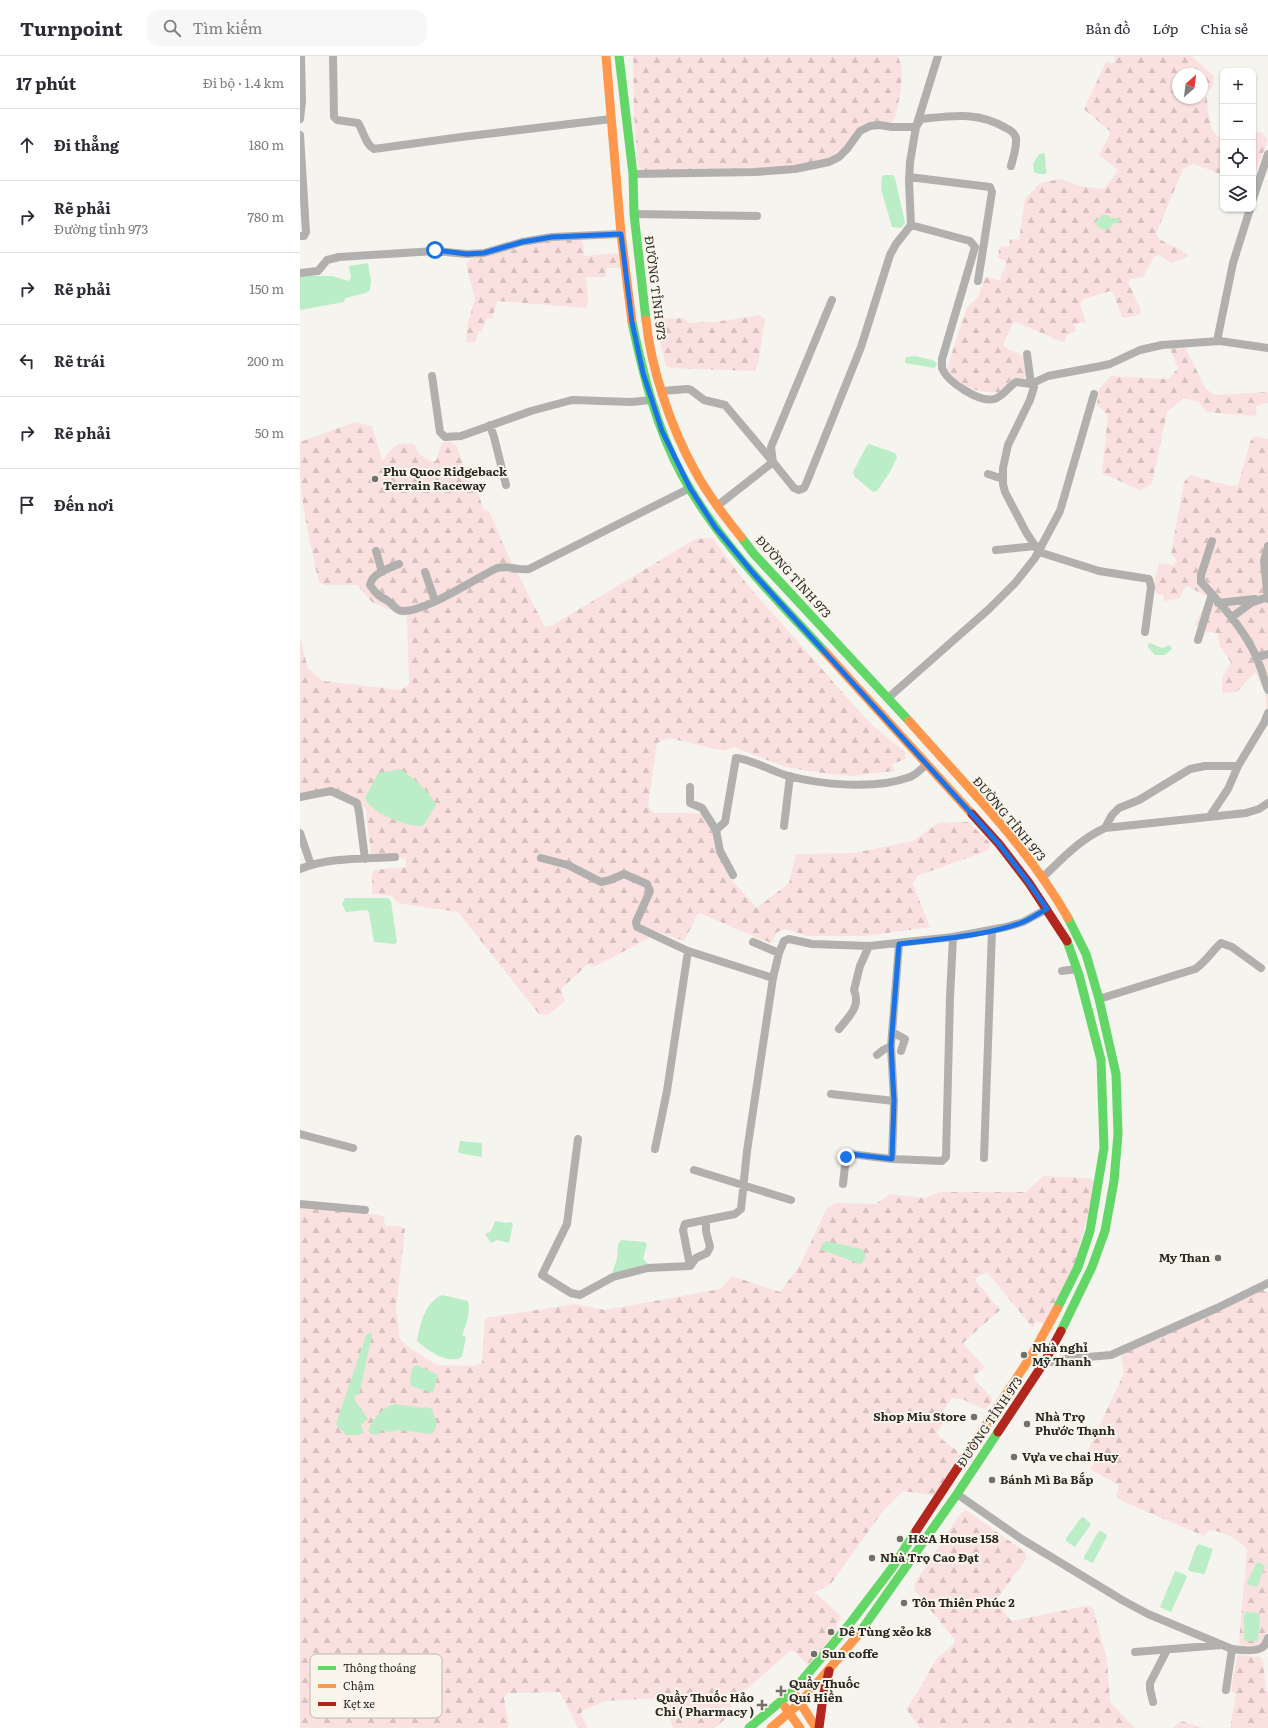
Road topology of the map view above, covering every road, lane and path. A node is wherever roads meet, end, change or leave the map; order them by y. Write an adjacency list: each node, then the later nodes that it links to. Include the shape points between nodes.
1 (301, 56): 6 (street)
2 (333, 56): 7 (street, via 334,117 358,124 369,147 374,150)
3 (606, 56): 7 (main road, ĐƯỜNG TỈNH 973)
4 (619, 56): 12 (main road, ĐƯỜNG TỈNH 973)
5 (938, 56): 8 (street)
6 (300, 119)
7 (611, 119): 19 (main road, ĐƯỜNG TỈNH 973)
8 (916, 127): 11 (street, via 920,119 948,116 976,116 991,120 1015,134 1016,143); 12 (street, via 870,126 860,131 839,157 829,162 795,169); 13 (street)
9 (300, 135): 20 (street, via 306,232 304,236)
10 (1268, 154): 14 (street)
11 (1011, 166)
12 (633, 174): 16 (main road, ĐƯỜNG TỈNH 973)
13 (909, 177): 18 (street); 22 (street, via 986,186 991,189)
14 (1256, 190)
15 (1249, 212): 24 (street, via 1233,263)
16 (634, 214): 17 (street); 29 (main road, ĐƯỜNG TỈNH 973, via 648,338)
17 (757, 216)
18 (911, 225): 28 (street, via 970,240 975,247 942,359 945,374 959,386 984,399 996,399 1016,382); 33 (street, via 890,255 861,347 804,488 794,488)
19 (621, 234): 21 (street, via 552,237 522,242 484,253 467,254 435,250 339,257 327,260 318,271); 31 (main road, ĐƯỜNG TỈNH 973, via 632,322 643,373)
20 (300, 236)
21 (300, 273)
22 (978, 280)
23 (832, 300): 33 (street, via 771,447)
24 (1217, 341): 25 (street); 28 (street, via 1152,346 1110,364 1048,376)
25 (1268, 348)
26 (1027, 354): 28 (street)
27 (432, 376): 32 (street, via 441,434 446,437 461,436)
28 (1031, 384): 35 (street, via 1034,387 1033,394 1008,445)
29 (662, 391): 33 (street, via 687,389 704,400 725,405); 38 (main road, ĐƯỜNG TỈNH 973, via 681,444)
30 (1094, 394): 41 (street, via 1060,511)
31 (652, 400): 32 (street, via 572,400); 37 (main road, ĐƯỜNG TỈNH 973, via 662,431)
32 (490, 425): 36 (street)
33 (773, 462): 38 (street)
34 (988, 474): 35 (street)
35 (1003, 479): 41 (street, via 1005,492)
36 (506, 485)
37 (690, 488): 49 (street, via 529,569 521,570 508,566 497,568); 60 (main road, ĐƯỜNG TỈNH 973, via 715,527 753,573)
38 (717, 506): 57 (main road, ĐƯỜNG TỈNH 973, via 754,554)
39 (1212, 541): 47 (street, via 1201,582)
40 (1268, 546): 48 (street, via 1264,561)
41 (1038, 549): 43 (street); 52 (street, via 1099,570 1149,579 1151,587); 57 (street, via 1016,582 989,609)
42 (376, 550): 45 (street)
43 (996, 550)
44 (399, 564): 45 (street)
45 (382, 572): 49 (street, via 371,580 370,585 376,595 390,602 396,609 404,611)
46 (425, 572): 49 (street)
47 (1212, 594): 50 (street); 53 (street)
48 (1265, 598): 50 (street); 51 (street)
49 (436, 601)
50 (1218, 603): 51 (street)
51 (1232, 617): 55 (street, via 1246,636)
52 (1145, 632)
53 (1198, 640)
54 (1268, 654): 55 (street)
55 (1256, 658): 56 (street)
56 (1268, 690)
57 (888, 698): 59 (main road, ĐƯỜNG TỈNH 973)
58 (1268, 714): 61 (street)
59 (936, 753): 60 (main road); 77 (main road, ĐƯỜNG TỈNH 973, via 1019,846)
60 (927, 764): 62 (street, via 911,777 871,784 833,783); 78 (main road, ĐƯỜNG TỈNH 973, via 999,844)
61 (1238, 766): 66 (street, via 1228,789); 68 (street, via 1205,766 1190,769 1140,800 1119,808)
62 (790, 776): 67 (street); 69 (street, via 736,758 725,822)
63 (690, 787): 69 (street, via 690,803 702,808)
64 (300, 797): 73 (street, via 331,791 357,803)
65 (1268, 803): 66 (street, via 1259,809 1246,812)
66 (1210, 816): 68 (street)
67 (784, 826)
68 (1105, 828): 77 (street, via 1071,850)
69 (716, 830): 76 (street, via 720,851)
70 (300, 833): 74 (street)
71 (395, 857): 73 (street)
72 (541, 858): 84 (street, via 568,865 601,882 624,874 647,884 650,891 636,922 637,927)
73 (365, 859): 74 (street)
74 (311, 865): 75 (street)
75 (300, 869)
76 (733, 875)
77 (1043, 877): 90 (main road, ĐƯỜNG TỈNH 973, via 1086,954)
78 (1047, 909): 79 (street, via 1023,922); 87 (main road, ĐƯỜNG TỈNH 973, via 1067,941)
79 (992, 930): 80 (street); 102 (street)
80 (953, 937): 82 (street); 103 (street, via 946,1157 942,1161)
81 (754, 942): 85 (street)
82 (899, 944): 83 (street); 92 (street)
83 (869, 946): 85 (street, via 812,944 789,939 782,943); 91 (street, via 860,966 854,990 857,996 856,1004)
84 (688, 951): 89 (street); 101 (street, via 667,1091)
85 (779, 953): 89 (street)
86 (1261, 968): 90 (street, via 1232,947 1221,943 1195,969)
87 (1077, 969): 88 (street); 113 (main road, ĐƯỜNG TỈNH 973, via 1101,1060 1104,1148 1090,1231 1078,1267)
88 (1062, 971)
89 (773, 978): 106 (street)
90 (1099, 999): 114 (main road, ĐƯỜNG TỈNH 973, via 1116,1074 1118,1134 1114,1181 1105,1231 1092,1267)
91 (839, 1029)
92 (892, 1032): 93 (street); 94 (street, via 904,1039)
93 (891, 1046): 95 (street); 97 (street)
94 (901, 1051)
95 (877, 1055)
96 (831, 1094): 97 (street)
97 (894, 1101): 103 (street)
98 (300, 1134): 100 (street)
99 (578, 1139): 111 (street, via 567,1224 542,1275 571,1294 580,1295 613,1277 648,1268)
100 (353, 1148)
101 (655, 1149)
102 (984, 1158)
103 (892, 1159): 105 (street, via 848,1155)
104 (694, 1170): 106 (street)
105 (843, 1184)
106 (743, 1185): 107 (street); 110 (street, via 739,1212)
107 (791, 1200)
108 (300, 1204): 109 (street)
109 (365, 1210)
110 (706, 1220): 111 (street, via 710,1246 707,1253 696,1258); 111 (street, via 689,1222 683,1226)
111 (690, 1266)
112 (1268, 1283): 114 (street, via 1111,1355)
113 (1033, 1353): 114 (main road); 123 (main road, ĐƯỜNG TỈNH 973, via 943,1492 870,1598)
114 (1045, 1361): 115 (main road, ĐƯỜNG TỈNH 973)
115 (955, 1496): 117 (street, via 1122,1600 1148,1614); 121 (main road, ĐƯỜNG TỈNH 973, via 879,1607)
116 (1267, 1642): 118 (street, via 1259,1649)
117 (1222, 1645): 118 (street); 119 (street)
118 (1232, 1649): 122 (street)
119 (1167, 1650): 120 (street); 126 (street, via 1150,1683)
120 (1135, 1652)
121 (830, 1668): 125 (main road, ĐƯỜNG TỈNH 973); 131 (main road)
122 (1226, 1690)
123 (793, 1691): 124 (main road, ĐƯỜNG TỈNH 973); 125 (main road)
124 (782, 1702): 127 (main road); 128 (main road, ĐƯỜNG TỈNH 973)
125 (801, 1702): 127 (main road, ĐƯỜNG TỈNH 973); 131 (main road)
126 (1153, 1702)
127 (790, 1713): 129 (main road, ĐƯỜNG TỈNH 973); 130 (main road)
128 (749, 1728)
129 (771, 1728)
130 (800, 1728)
131 (818, 1728)

